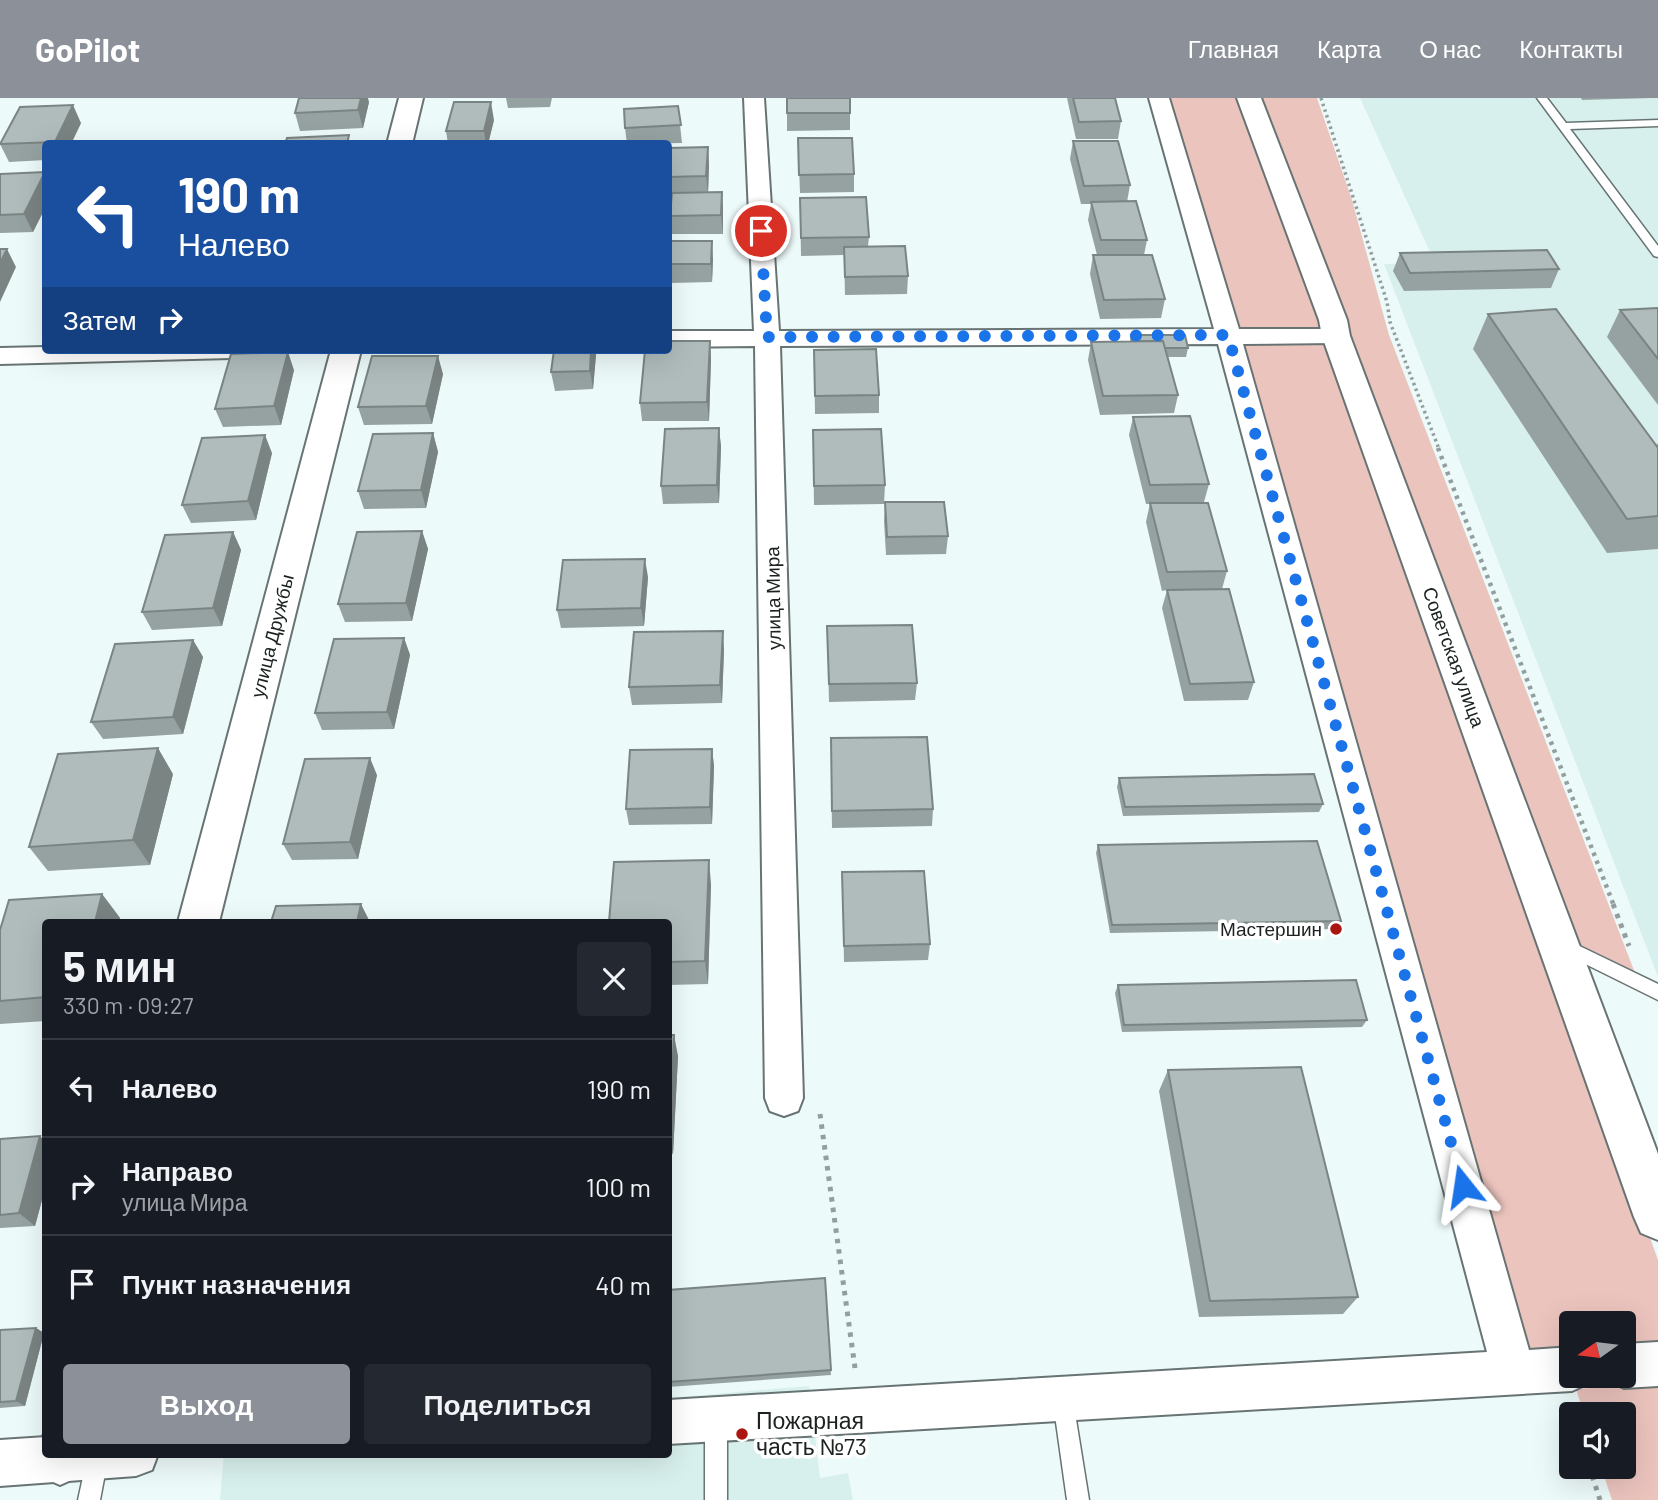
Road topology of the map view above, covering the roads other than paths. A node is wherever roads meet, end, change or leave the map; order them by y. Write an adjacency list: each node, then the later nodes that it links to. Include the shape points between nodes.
1 (411, 98): 8 (main road)
2 (754, 98): 12 (street, улица Мира)
3 (1159, 98): 10 (street)
4 (1249, 98): 11 (main road, Советская улица)
5 (1542, 98): 7 (lane)
6 (1658, 123): 7 (lane)
7 (1563, 126): 9 (lane)
8 (400, 140)
9 (1658, 254)
10 (1228, 335): 11 (street); 12 (street); 25 (street)
11 (1336, 336): 18 (main road, Советская улица)
12 (767, 337): 13 (street); 20 (street, улица Мира)
13 (672, 339)
14 (77, 354): 16 (street)
15 (345, 354): 17 (main road, улица Дружбы)
16 (0, 356)
17 (199, 919)
18 (1558, 942): 19 (lane); 21 (main road, Советская улица)
19 (1651, 989)
20 (784, 1098)
21 (1658, 1217)
22 (1658, 1364): 23 (street)
23 (1636, 1365)
24 (1559, 1370): 25 (street)
25 (1514, 1372): 26 (street)
26 (1063, 1399): 27 (street); 34 (lane)
27 (716, 1420): 28 (street); 33 (lane)
28 (672, 1423)
29 (63, 1458): 31 (street)
30 (88, 1458): 32 (lane)
31 (0, 1463)
32 (89, 1500)
33 (716, 1500)
34 (1078, 1500)

